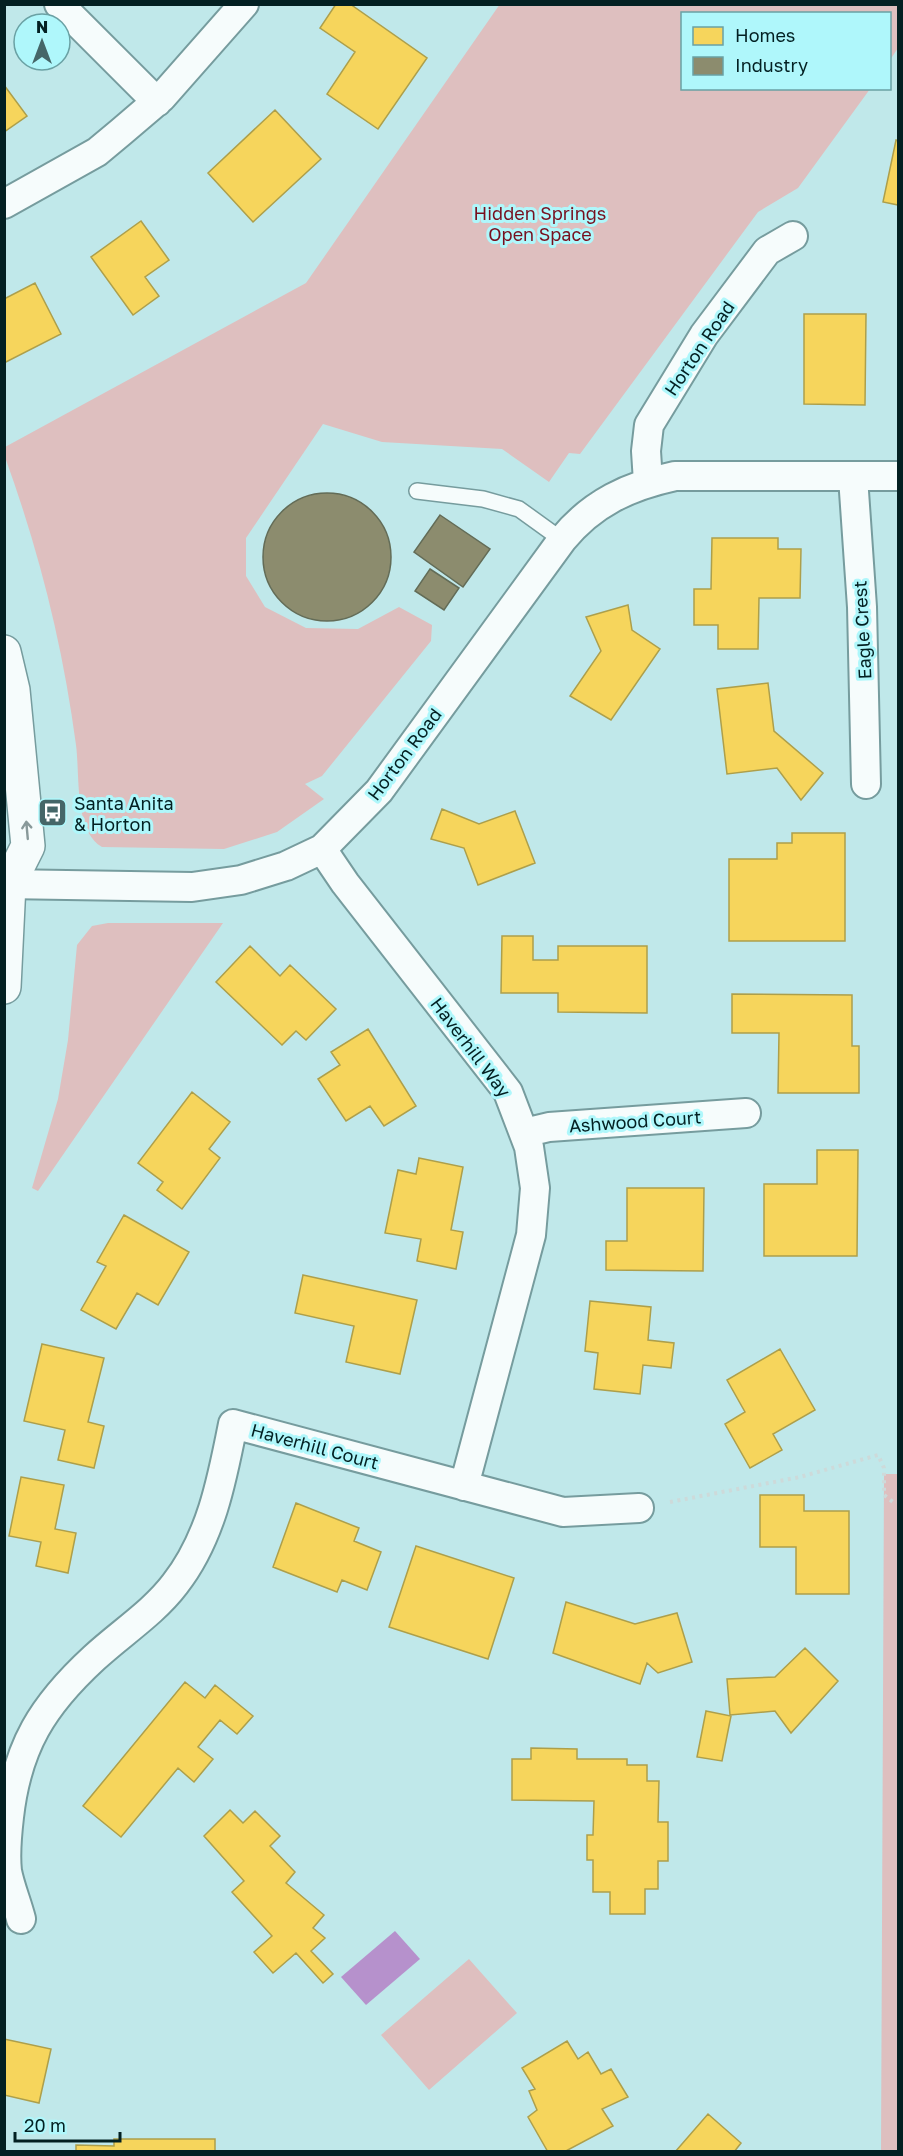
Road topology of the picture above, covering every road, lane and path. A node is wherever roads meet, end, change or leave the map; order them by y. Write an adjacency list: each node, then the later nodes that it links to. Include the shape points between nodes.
1 (59, 4): 3 (street)
2 (244, 4): 3 (street)
3 (157, 102): 4 (street, via 97,152)
4 (4, 204)
5 (794, 236): 8 (street, Horton Road, via 767,251 704,335 649,425)
6 (898, 476): 7 (street, Horton Road)
7 (853, 477): 8 (street, Horton Road, via 675,476); 12 (street, Eagle Crest, via 862,607)
8 (648, 482): 10 (street, Horton Road, via 611,496 579,519)
9 (417, 491): 10 (lane, via 519,509)
10 (562, 540): 13 (street, Horton Road, via 379,791)
11 (4, 652): 14 (main road, one-way to 11, via 28,846 13,690)
12 (866, 784)
13 (322, 849): 14 (street, Horton Road, via 242,880 192,887); 17 (street, Haverhill Way, via 508,1092)
14 (6, 882): 15 (main road)
15 (4, 987)
16 (746, 1113): 17 (street, Ashwood Court, via 549,1127)
17 (524, 1133): 18 (street, Haverhill Way, via 535,1188 531,1235)
18 (464, 1486): 20 (street, Haverhill Court, via 563,1512); 21 (street, Haverhill Court, via 233,1424 209,1523 195,1554 174,1586 68,1682 40,1717 23,1749 12,1785 7,1837 7,1871)
19 (898, 1502): 20 (path, via 884,1495 884,1468 878,1455 800,1477)
20 (639, 1508)
21 (21, 1919)

